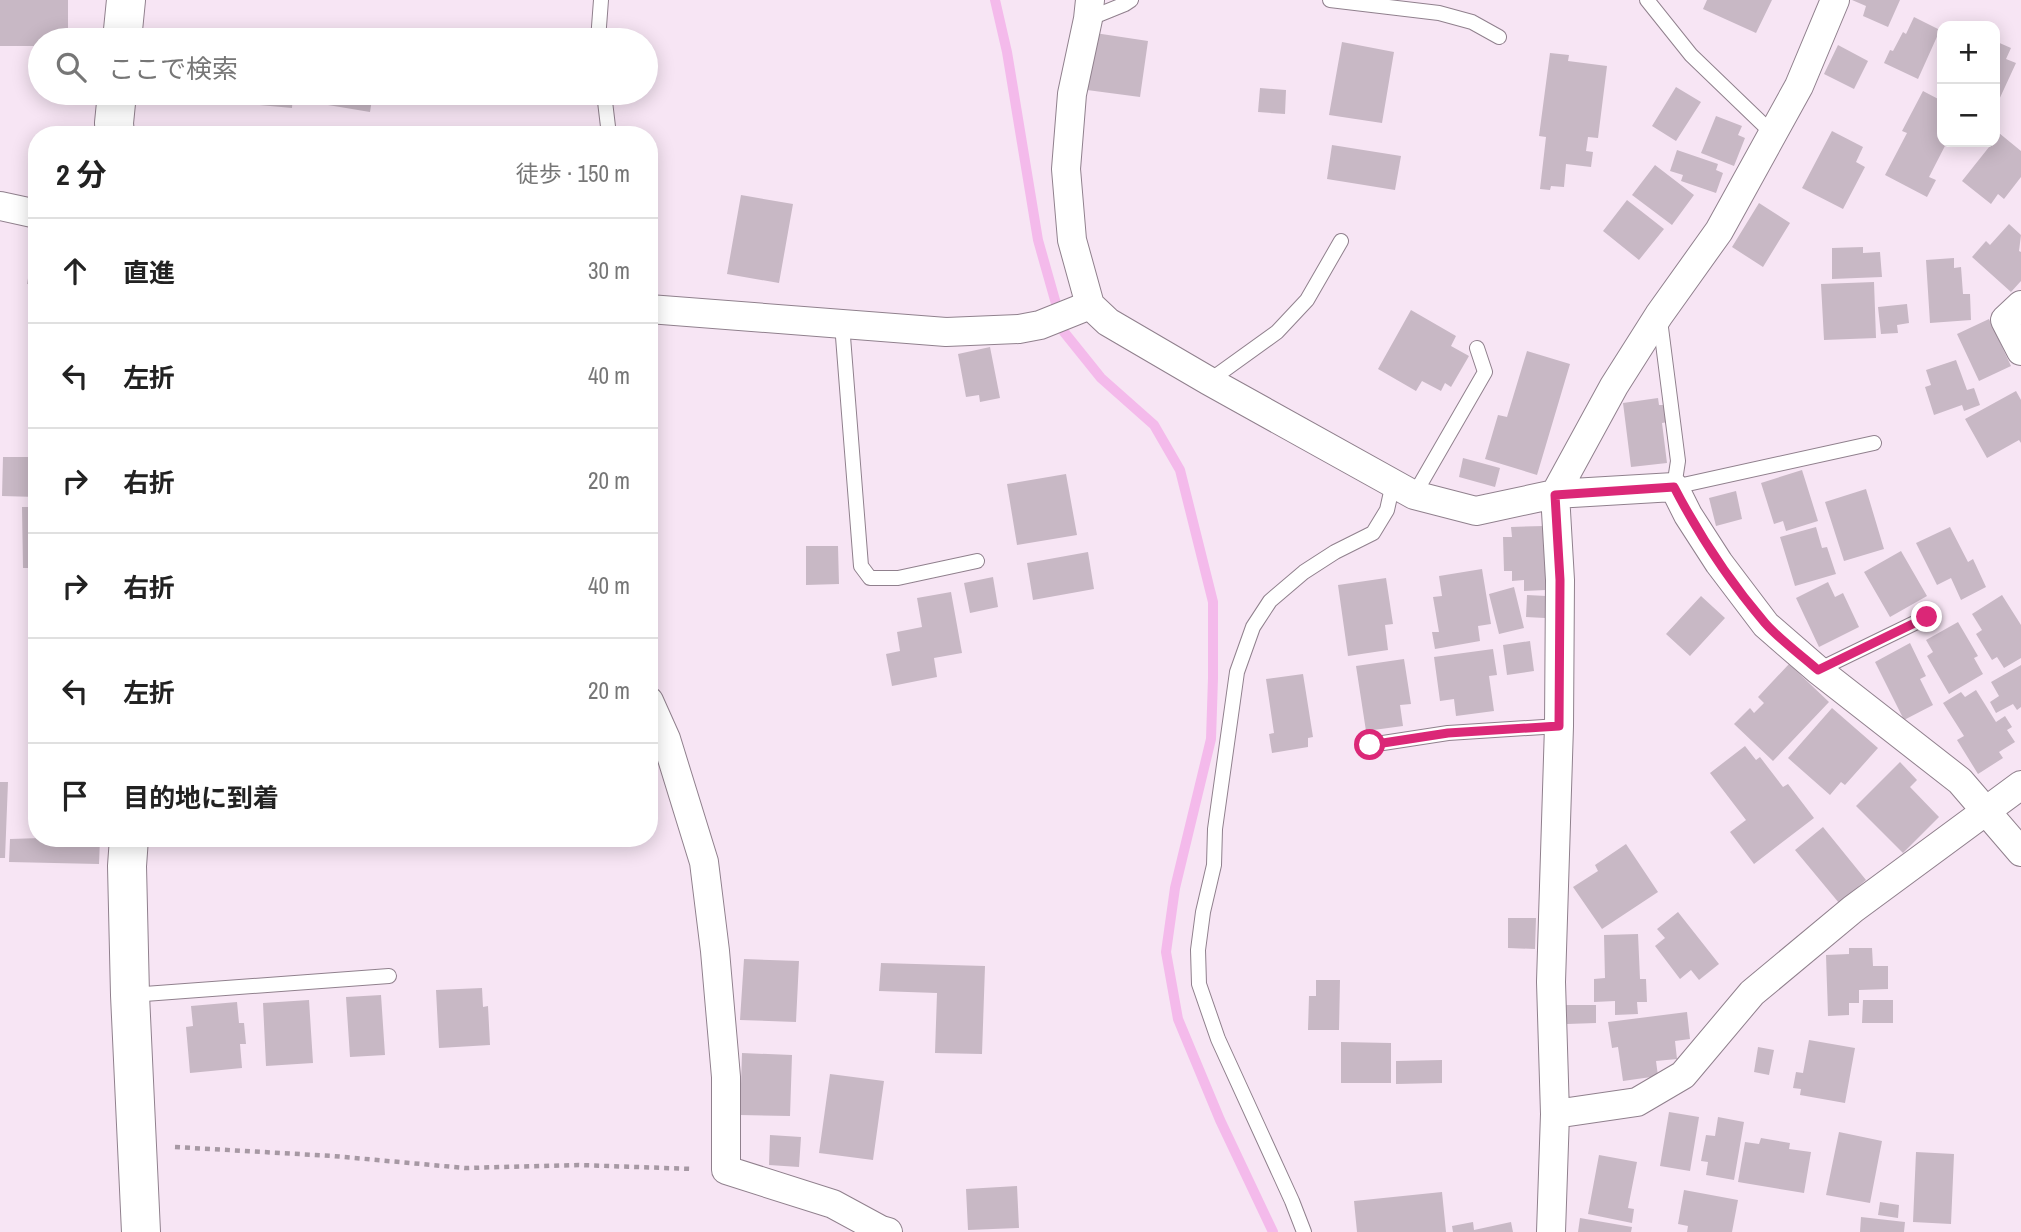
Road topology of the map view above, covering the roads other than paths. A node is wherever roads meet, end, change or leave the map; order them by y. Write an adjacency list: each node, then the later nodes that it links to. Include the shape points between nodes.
1 (126, 0): 8 (street)
2 (601, 0): 9 (lane)
3 (1131, 0): 7 (lane)
4 (1330, 0): 10 (lane, via 1439,13 1472,22)
5 (1647, 0): 15 (lane, via 1691,55)
6 (1835, 0): 15 (street, via 1799,86)
7 (1089, 10): 20 (street, via 1072,94 1066,169)
8 (123, 28)
9 (599, 28)
10 (1499, 37)
11 (116, 105): 13 (street)
12 (605, 105): 14 (lane)
13 (114, 126)
14 (608, 126)
15 (1772, 133): 22 (street, via 1719,231)
16 (0, 206): 17 (street)
17 (28, 212)
18 (1341, 242): 26 (lane, via 1307,300 1277,332)
19 (2021, 304): 25 (street, via 2005,320)
20 (1081, 308): 23 (street, via 1019,329 946,332); 26 (street)
21 (658, 310): 23 (street)
22 (1659, 316): 28 (lane, via 1678,461); 30 (street, via 1614,386)
23 (842, 324): 31 (lane, via 861,566 870,578 898,578)
24 (1477, 348): 29 (lane, via 1485,372)
25 (2021, 351)
26 (1209, 381): 29 (street)
27 (1874, 443): 28 (lane)
28 (1674, 487): 30 (street); 33 (street, via 1719,562 1766,625)
29 (1404, 489): 30 (street, via 1476,511); 46 (lane, via 1373,533 1304,572 1270,601 1253,627 1237,672 1216,817 1214,865 1203,912 1199,984 1218,1039)
30 (1555, 495): 35 (street, via 1560,580)
31 (977, 561)
32 (1927, 617): 33 (lane)
33 (1818, 670): 38 (street, via 1960,781)
34 (658, 722): 45 (street, via 704,862 726,1077 726,1170 833,1204)
35 (1559, 726): 36 (lane, via 1448,733); 43 (street, via 1550,982)
36 (1370, 745)
37 (2021, 785): 38 (street)
38 (1985, 810): 40 (street); 43 (street, via 1853,909 1752,993 1683,1075 1637,1102)
39 (128, 847): 42 (street)
40 (2021, 852)
41 (389, 976): 42 (lane)
42 (130, 995): 44 (street)
43 (1555, 1114): 47 (street)
44 (141, 1232)
45 (888, 1232)
46 (1304, 1232)
47 (1551, 1232)

